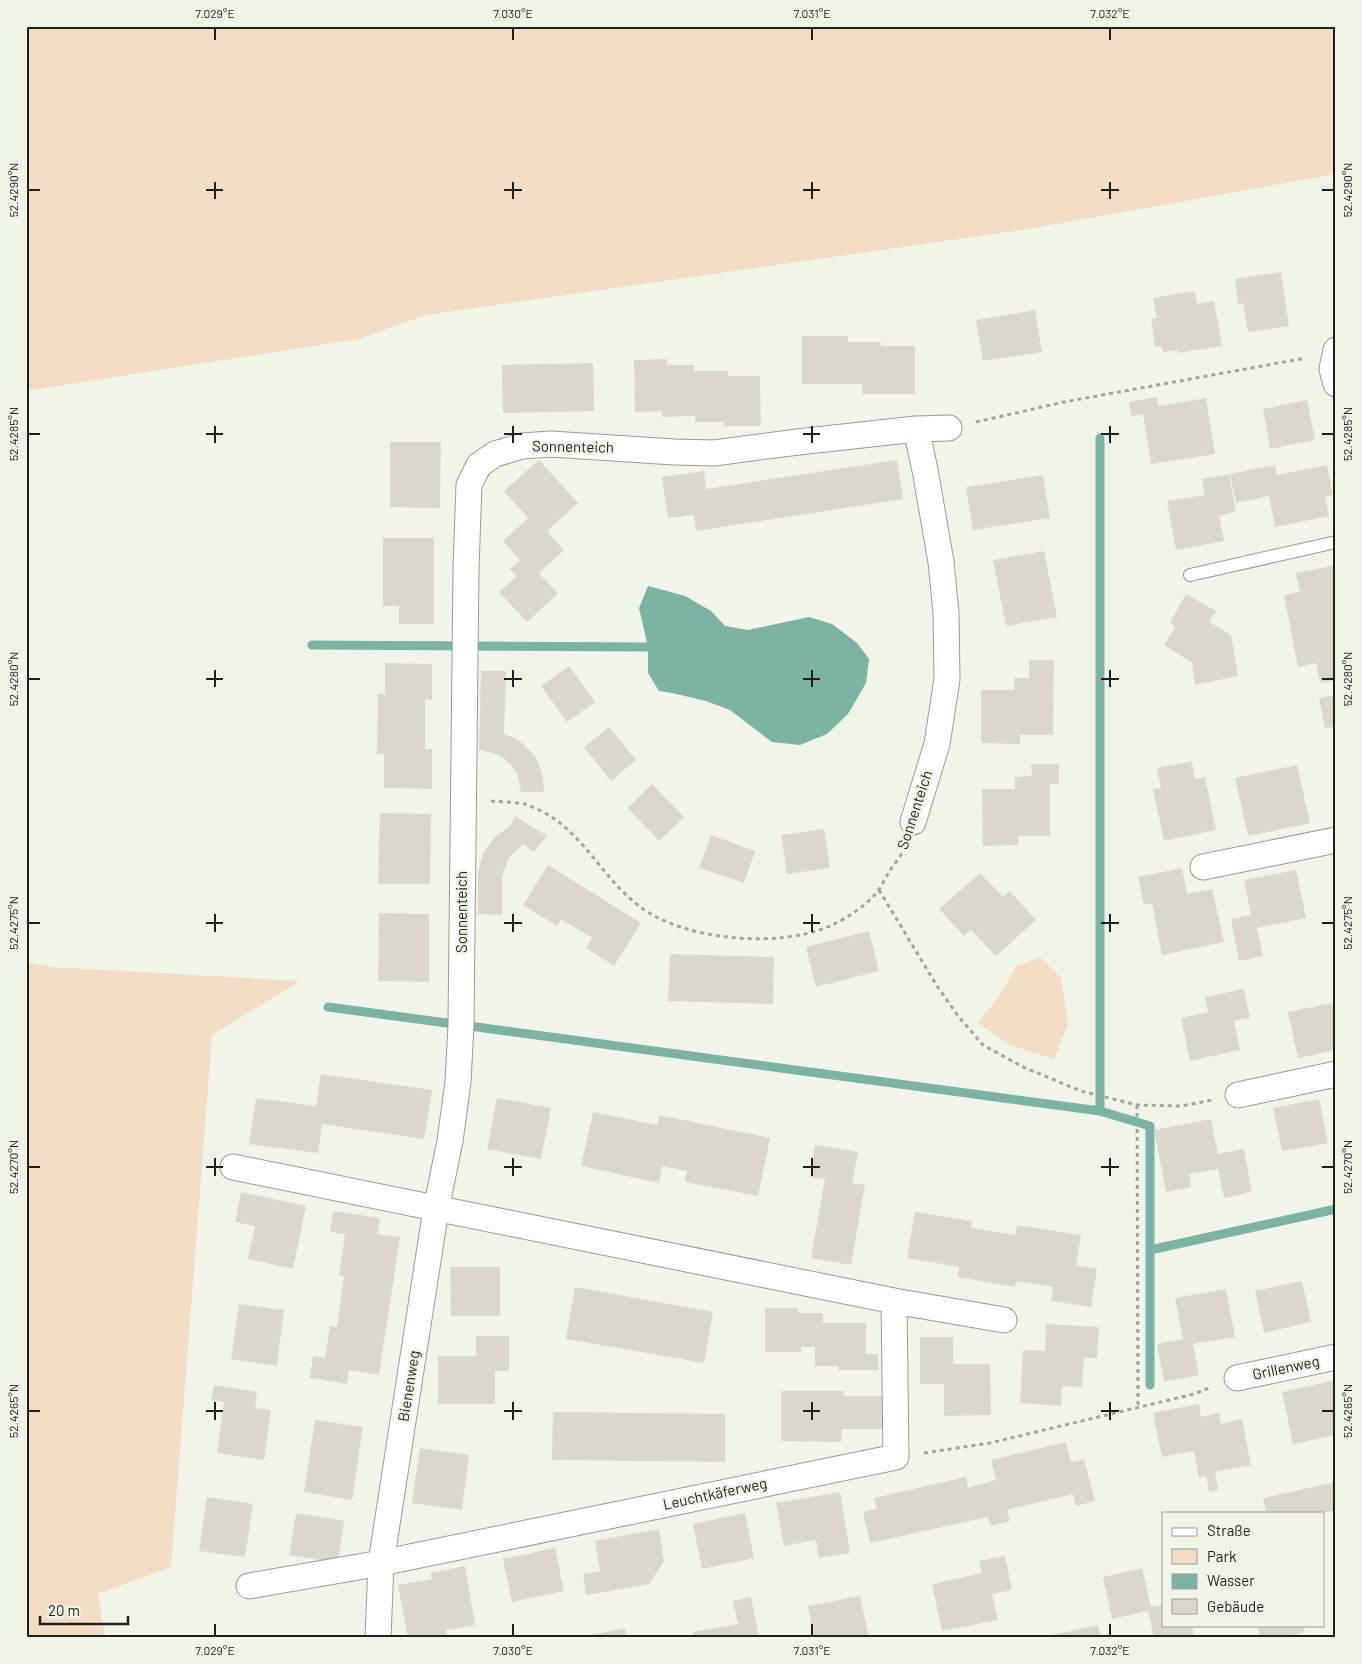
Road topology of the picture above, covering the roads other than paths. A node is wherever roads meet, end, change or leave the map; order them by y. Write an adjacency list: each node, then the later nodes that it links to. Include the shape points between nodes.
1 (1335, 351): 2 (street, via 1332,368)
2 (1336, 384)
3 (949, 428): 4 (street, Sonnenteich)
4 (916, 429): 7 (street, Sonnenteich, via 940,562 946,613 947,679 937,744); 10 (street, Sonnenteich, via 714,453 551,444 522,446 495,454 479,465 469,485 466,568)
5 (1336, 542): 6 (lane)
6 (1190, 575)
7 (913, 822)
8 (1336, 840): 9 (street)
9 (1203, 867)
10 (461, 1025): 14 (street, Bienenweg, via 450,1141)
11 (1336, 1074): 12 (street)
12 (1238, 1095)
13 (233, 1167): 14 (street)
14 (436, 1209): 15 (street); 19 (street, Bienenweg)
15 (894, 1301): 16 (street); 19 (street, Leuchtkäferweg, via 896,1457)
16 (1004, 1320)
17 (1336, 1357): 18 (street, Grillenweg)
18 (1237, 1378)
19 (381, 1563): 20 (street); 21 (street, Bienenweg)
20 (249, 1586)
21 (378, 1638)

